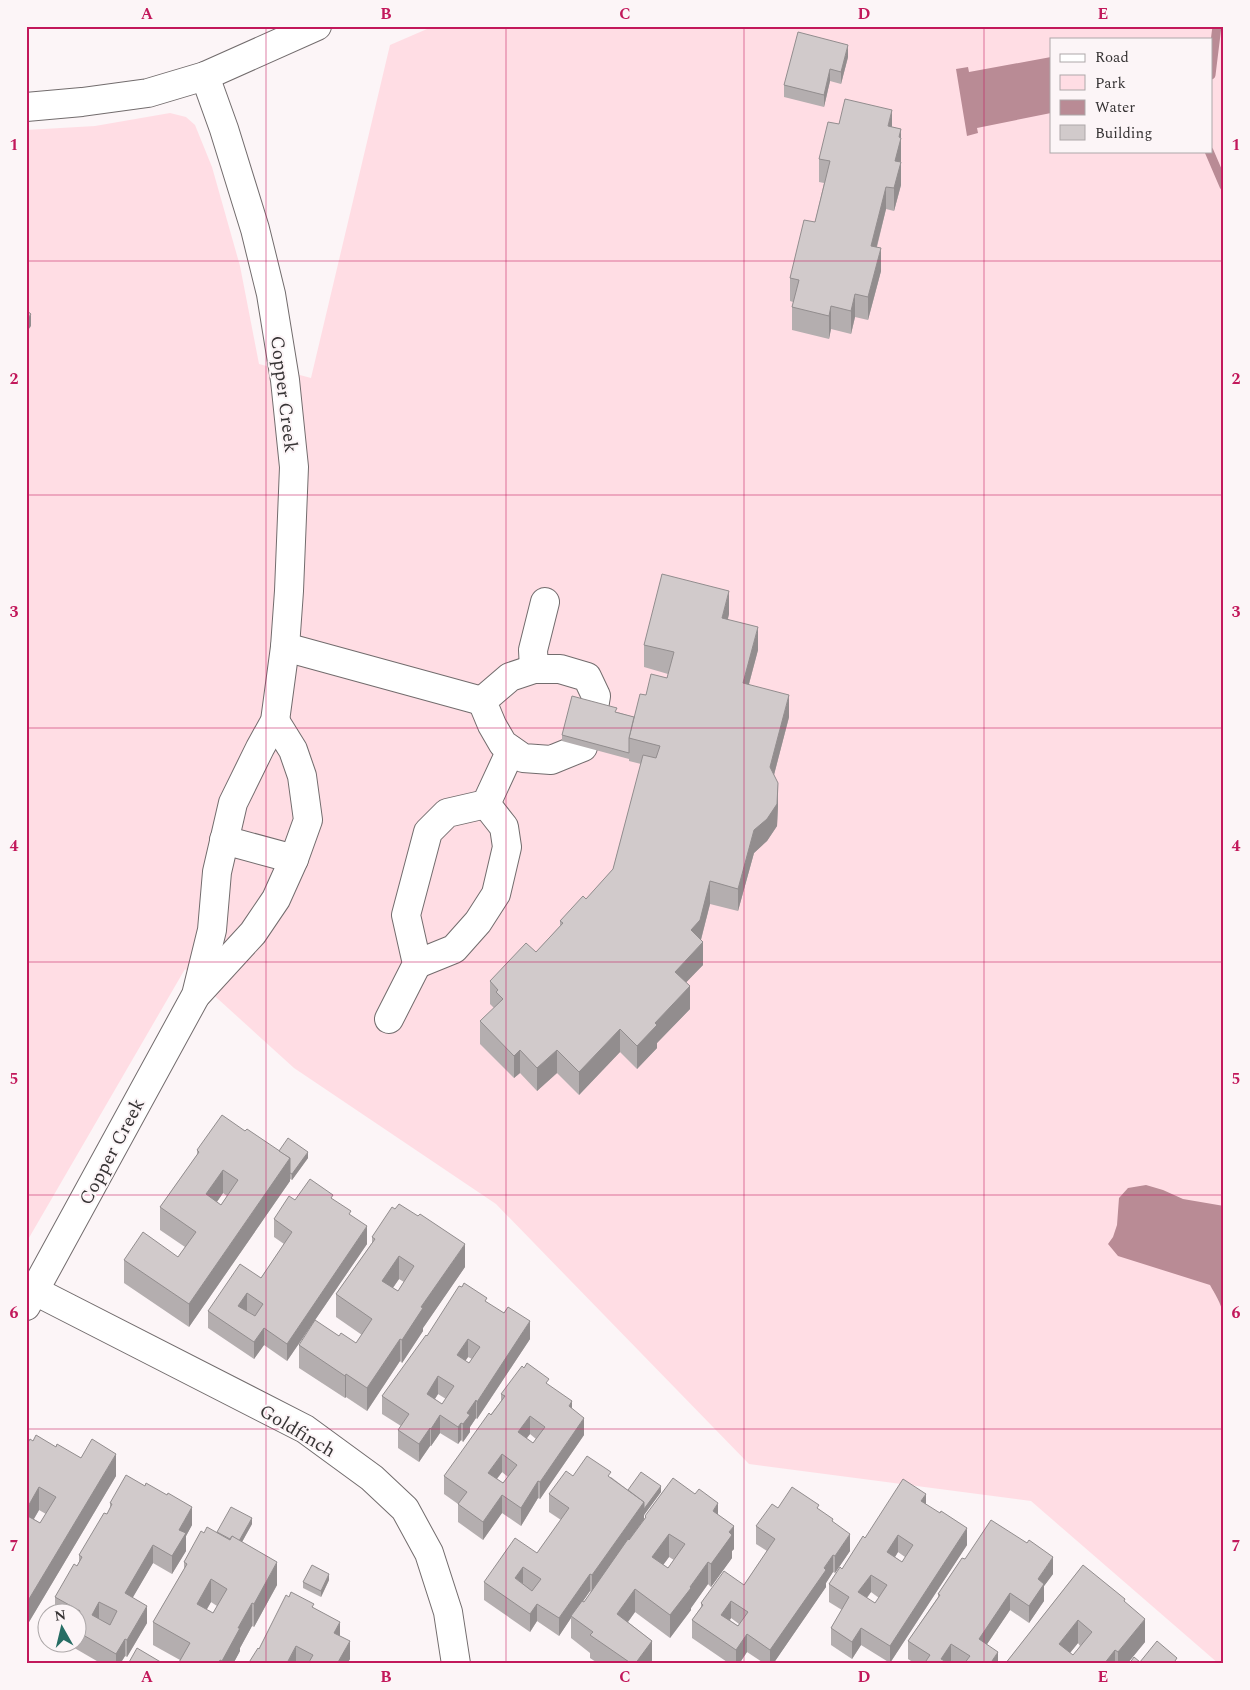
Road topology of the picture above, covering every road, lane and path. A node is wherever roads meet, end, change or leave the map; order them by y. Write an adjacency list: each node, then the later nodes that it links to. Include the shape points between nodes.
1 (317, 26): 2 (street)
2 (205, 76): 3 (street, via 148,93); 5 (street, Copper Creek, via 255,229 285,380 294,467)
3 (26, 107)
4 (545, 602): 6 (street, via 533,650)
5 (286, 647): 7 (street); 9 (street, Copper Creek)
6 (534, 669): 7 (street, via 510,677); 8 (street, via 560,669 587,677 596,696)
7 (482, 701): 11 (street, via 503,744)
8 (594, 708)
9 (275, 721): 13 (street, Copper Creek, via 233,803); 14 (street, Copper Creek, via 293,750 302,776 308,820)
10 (583, 747): 11 (street, via 551,760 523,758)
11 (511, 750): 12 (street)
12 (486, 804): 15 (street, via 447,813 428,832 406,915); 15 (street, via 504,827 507,847 496,894 478,922 454,949)
13 (224, 840): 14 (street); 16 (street, Copper Creek, via 212,930)
14 (294, 859): 16 (street, Copper Creek, via 276,899 253,933)
15 (417, 964): 17 (street)
16 (196, 995): 18 (street, Copper Creek)
17 (389, 1020)
18 (31, 1299): 19 (street, Goldfinch, via 305,1429 372,1478 405,1509 429,1552 448,1612)
19 (456, 1664)

